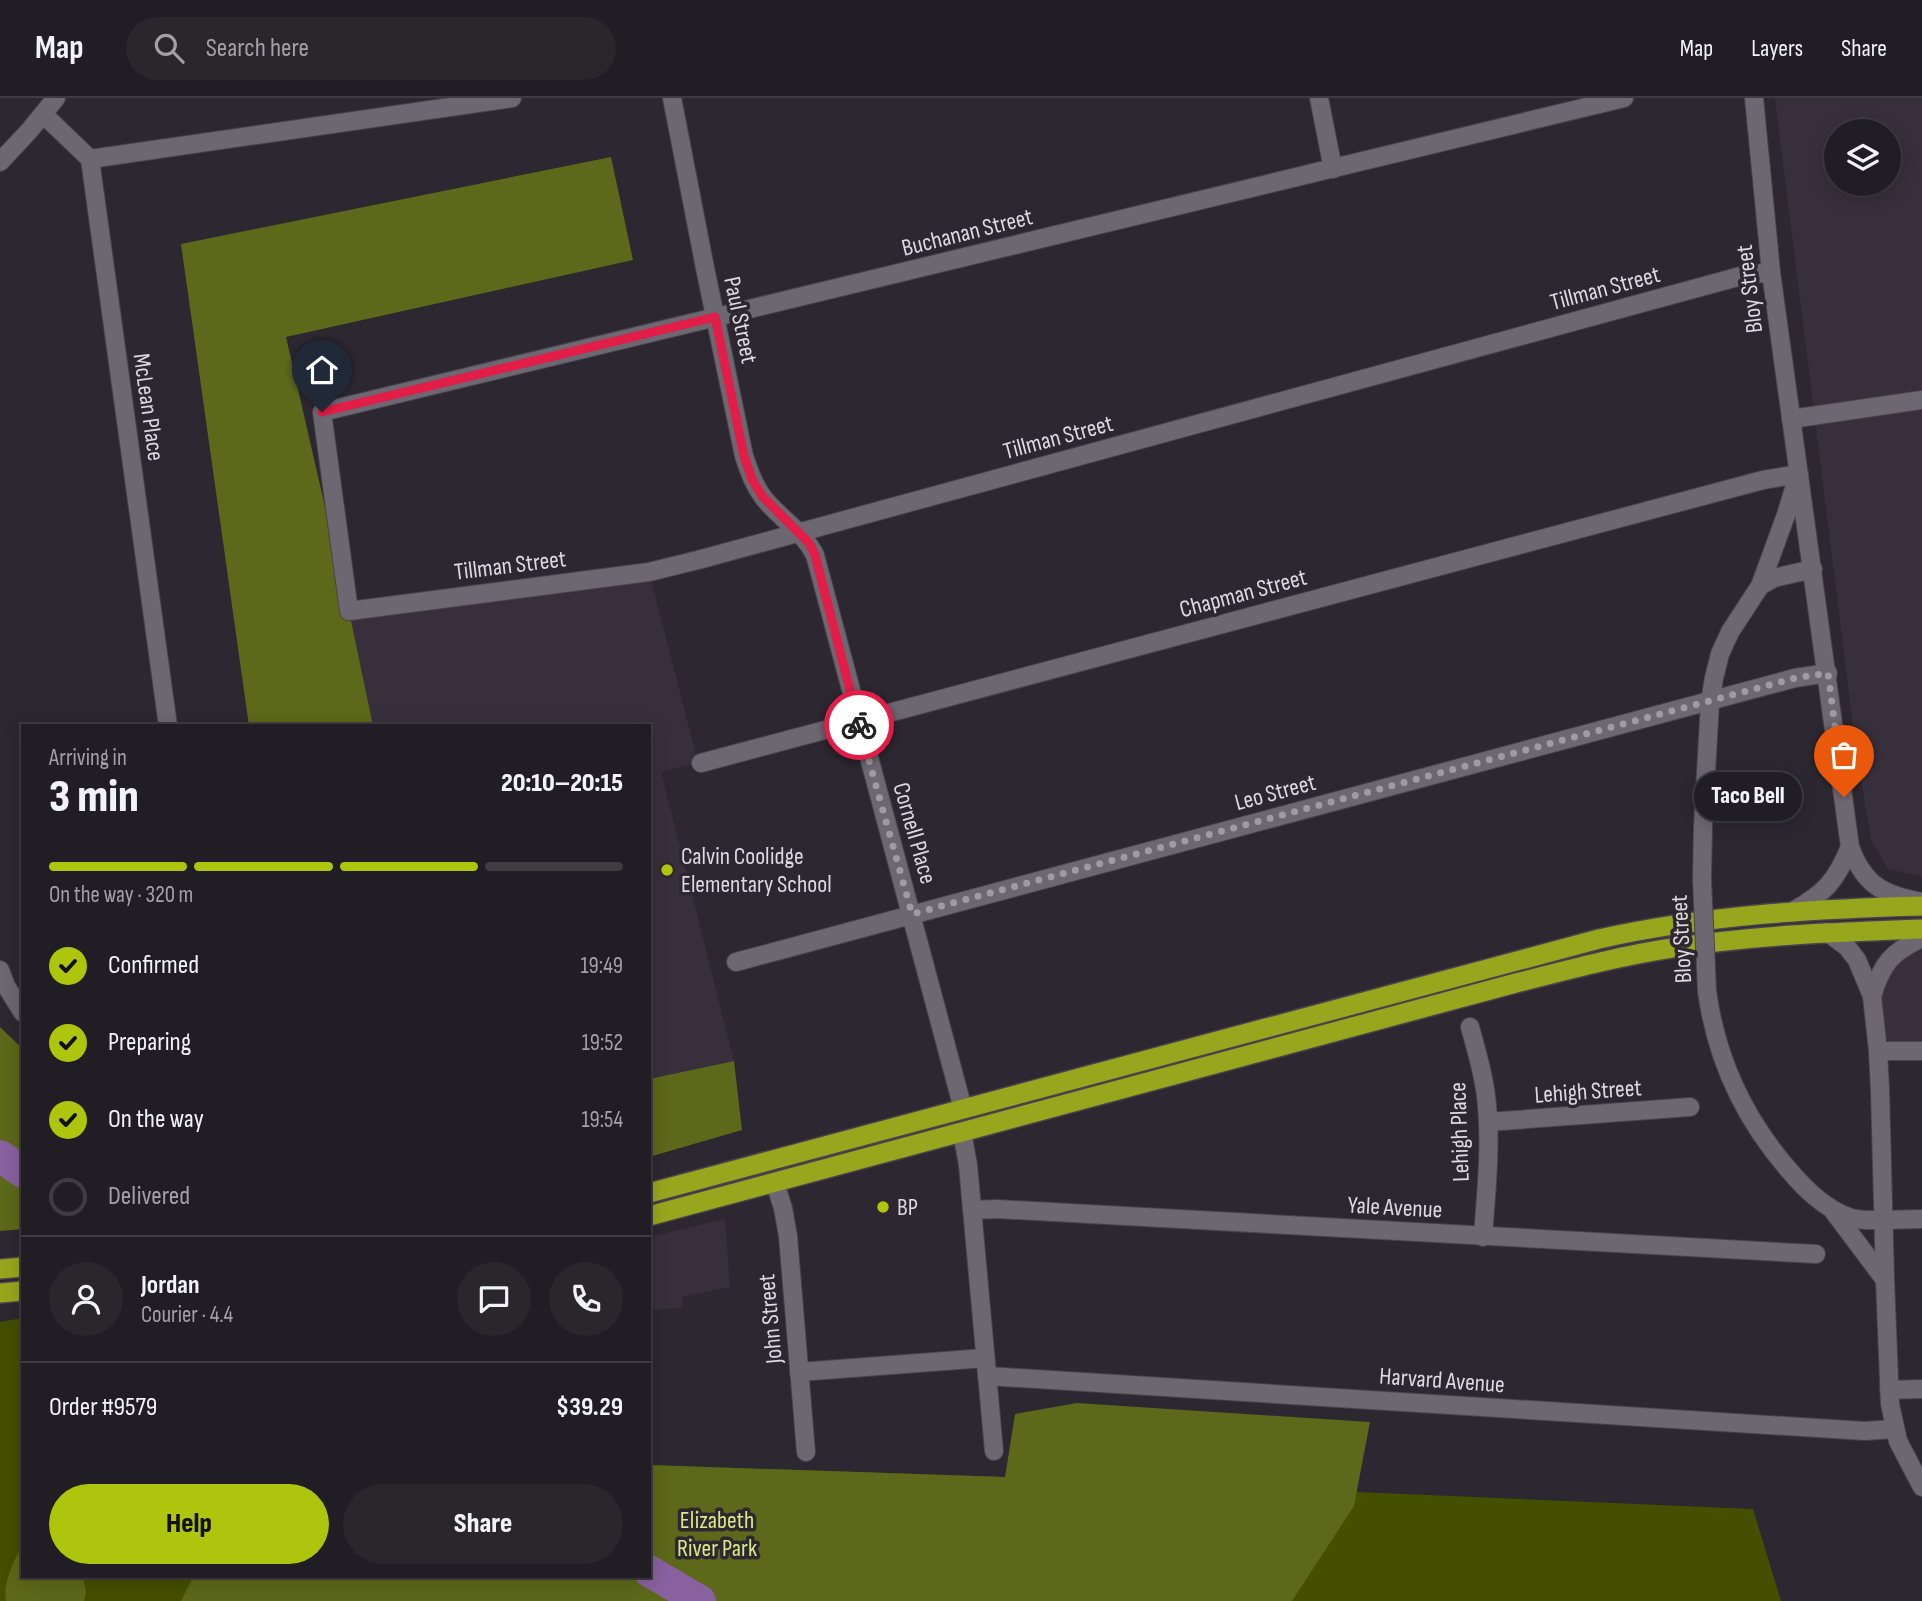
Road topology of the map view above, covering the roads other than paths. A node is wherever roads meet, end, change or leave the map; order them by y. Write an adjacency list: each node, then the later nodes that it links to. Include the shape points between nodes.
1 (56, 98): 7 (street)
2 (512, 98): 8 (street)
3 (672, 98): 12 (street, Paul Street)
4 (1320, 98): 10 (street)
5 (1624, 98): 10 (street, Buchanan Street)
6 (1754, 98): 11 (street, Bloy Street)
7 (43, 114): 8 (street); 9 (street)
8 (90, 159): 23 (street, McLean Place)
9 (0, 162)
10 (1333, 169): 12 (street, Buchanan Street)
11 (1771, 272): 14 (street, Bloy Street); 16 (street, Tillman Street, via 1741,276)
12 (715, 317): 16 (street, Paul Street, via 752,479 762,496); 19 (street, Buchanan Street, via 322,412)
13 (1922, 400): 14 (street)
14 (1791, 419): 15 (street, Bloy Street)
15 (1799, 474): 17 (street, Bloy Street); 18 (street, Bloy Street); 22 (street, Chapman Street)
16 (800, 533): 19 (street, Tillman Street, via 649,572); 22 (street, Cornell Place, via 815,555)
17 (1814, 569): 18 (street); 20 (street, Bloy Street)
18 (1760, 586): 21 (street, Bloy Street, via 1725,642)
19 (349, 611)
20 (1828, 673): 21 (street, Leo Street); 25 (street, Bloy Street)
21 (1710, 702): 28 (street, Leo Street); 45 (street, Bloy Street, bridge, via 1702,880 1707,991 1719,1048 1734,1087 1771,1148 1798,1181)
22 (858, 721): 24 (street, Chapman Street); 28 (street, Cornell Place)
23 (168, 724)
24 (701, 763)
25 (1850, 847): 26 (street, Bloy Street, via 1870,882); 27 (street, via 1826,888)
26 (1922, 904): 27 (highway)
27 (1793, 911): 40 (highway, via 1664,926 1599,939)
28 (912, 914): 32 (street, Leo Street); 40 (street, Cornell Place)
29 (1922, 929): 30 (highway)
30 (1828, 932): 34 (street, via 1857,960); 42 (highway, via 1713,942 1600,962)
31 (1922, 937): 34 (street, via 1890,958)
32 (736, 962)
33 (0, 970): 35 (street)
34 (1872, 996): 37 (street)
35 (21, 1010)
36 (1470, 1027): 41 (street, Lehigh Place)
37 (1878, 1051): 38 (street); 49 (street)
38 (1922, 1051)
39 (1690, 1107): 41 (street, Lehigh Street)
40 (963, 1109): 44 (highway)
41 (1488, 1122): 50 (street, Lehigh Place)
42 (962, 1132): 43 (highway); 46 (street)
43 (775, 1183): 47 (highway); 58 (street, John Street, via 786,1223)
44 (651, 1192)
45 (1832, 1209): 49 (street, Bloy Street, via 1858,1220); 54 (street)
46 (972, 1210): 50 (street, Yale Avenue); 57 (street)
47 (651, 1215)
48 (1922, 1219): 49 (street)
49 (1883, 1220): 54 (street)
50 (1483, 1237): 51 (street, Yale Avenue)
51 (1816, 1254)
52 (21, 1268): 53 (highway)
53 (0, 1269)
54 (1885, 1280): 60 (street)
55 (21, 1290): 56 (highway)
56 (0, 1293)
57 (986, 1367): 58 (street, Harvard Avenue); 61 (street, Harvard Avenue, via 1865,1431); 62 (street)
58 (799, 1371): 63 (street, John Street)
59 (1922, 1389): 60 (street)
60 (1889, 1390): 61 (street)
61 (1894, 1429): 64 (street)
62 (994, 1451)
63 (806, 1452)
64 (1922, 1487)

